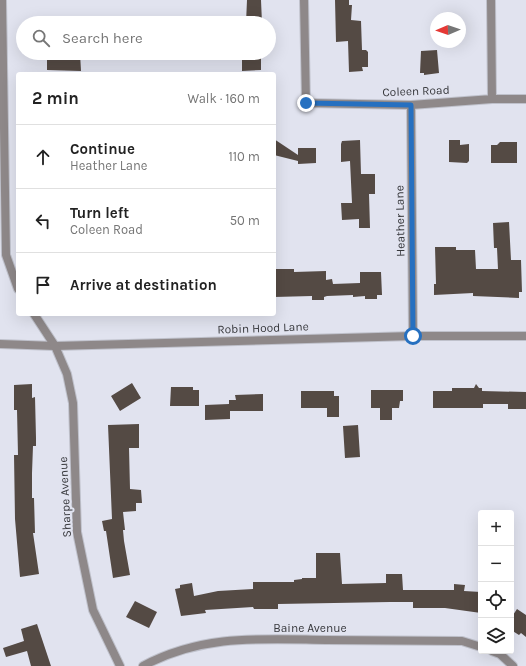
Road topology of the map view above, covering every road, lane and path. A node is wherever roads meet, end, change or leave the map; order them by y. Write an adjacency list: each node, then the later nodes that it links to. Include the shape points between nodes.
1 (2, 0): 7 (street, via 6,255)
2 (304, 0): 6 (street, Coleen Road, via 306,103)
3 (491, 0): 4 (street)
4 (492, 99): 5 (street, Coleen Road); 6 (street, Coleen Road)
5 (526, 99)
6 (411, 105): 9 (street, Heather Lane)
7 (16, 283)
8 (35, 316): 12 (street, Sharpe Avenue)
9 (413, 336): 10 (street, Robin Hood Lane); 12 (street, Robin Hood Lane)
10 (526, 336)
11 (0, 344): 12 (street, Robin Hood Lane)
12 (55, 346): 15 (street, Sharpe Avenue, via 67,374 73,403 77,532 93,610)
13 (478, 646): 16 (street, Baine Avenue, via 462,641 241,639 204,644 166,654)
14 (500, 654): 17 (street)
15 (120, 666)
16 (143, 666)
17 (513, 666)

